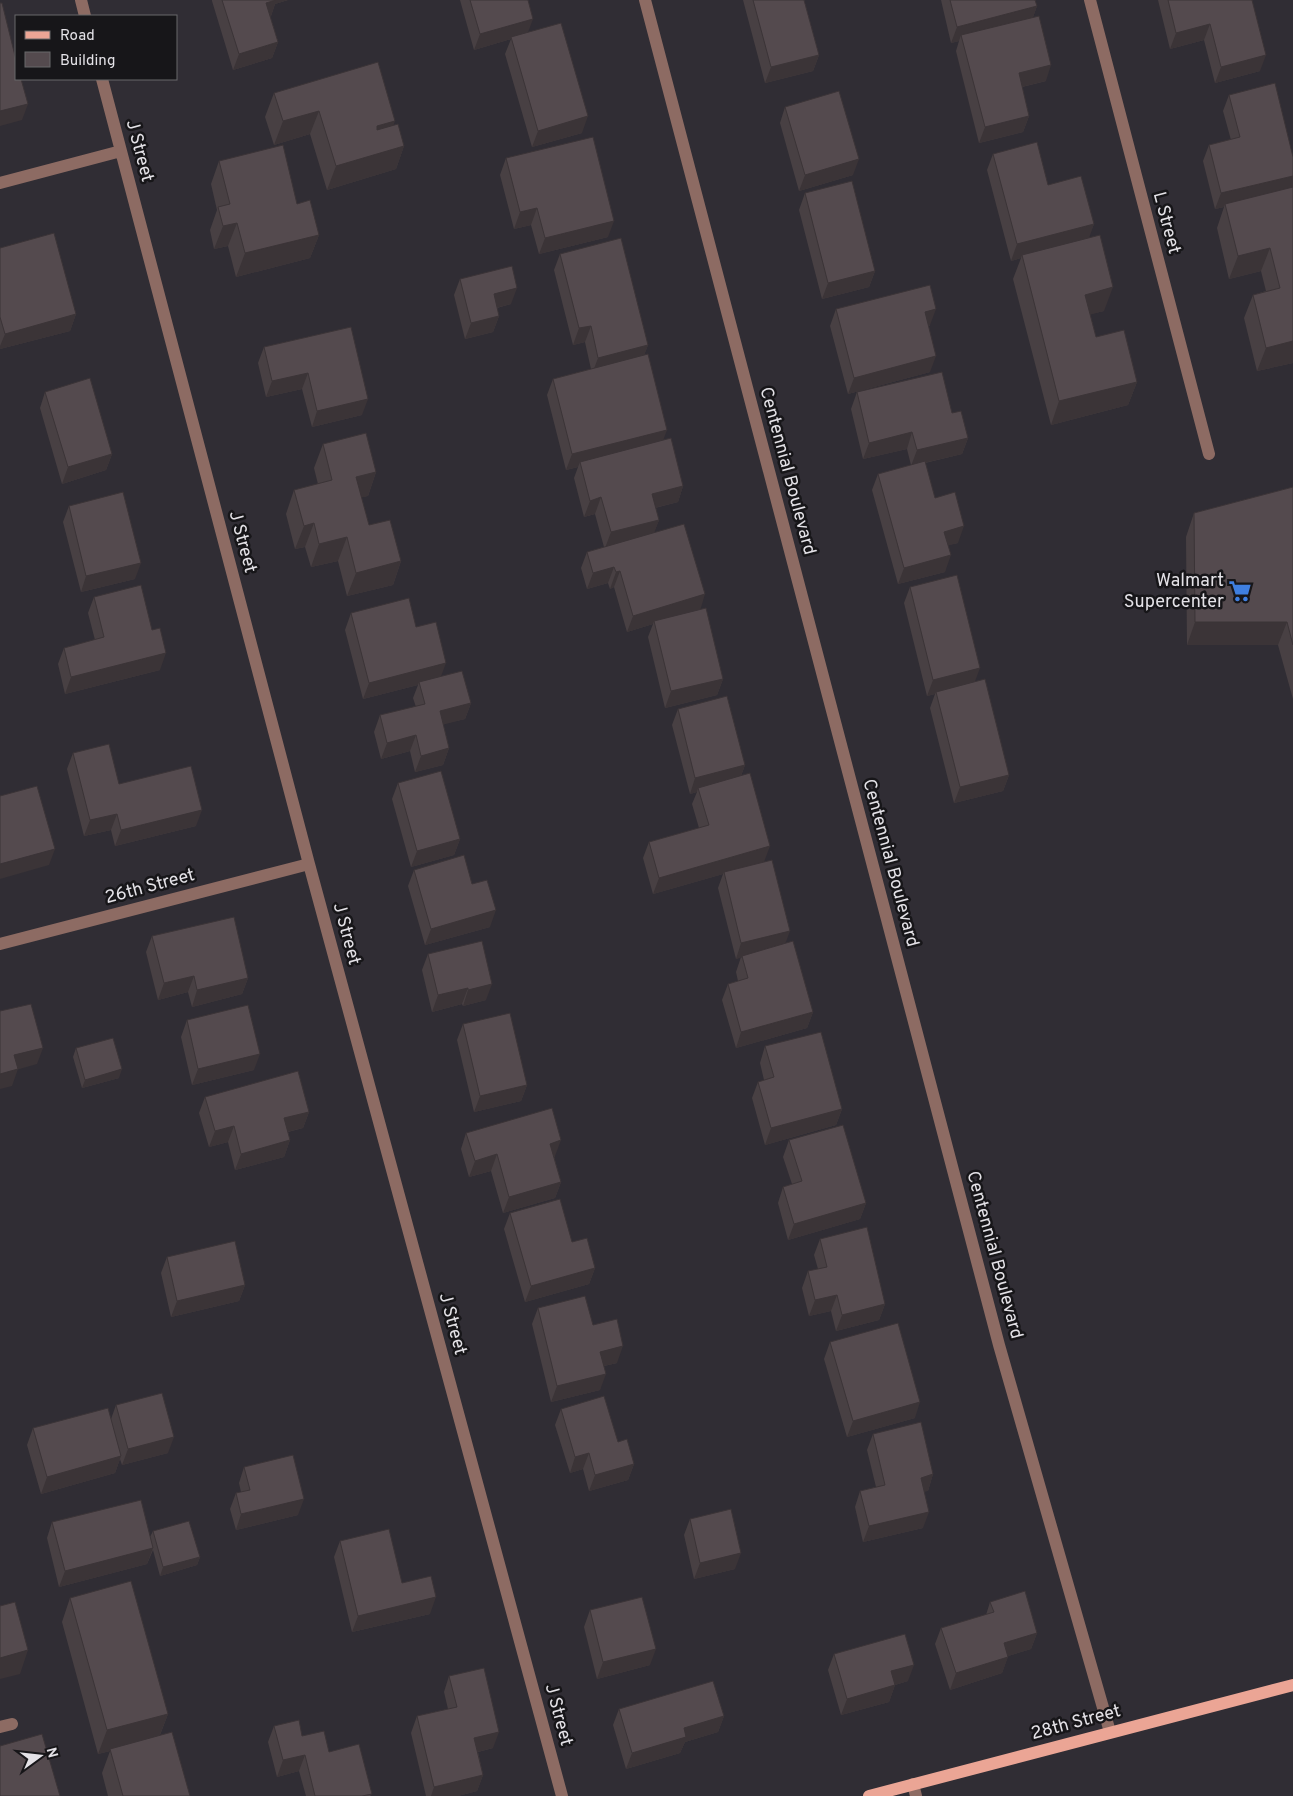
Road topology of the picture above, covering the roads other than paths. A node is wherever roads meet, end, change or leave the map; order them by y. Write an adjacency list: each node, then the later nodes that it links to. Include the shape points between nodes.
1 (81, 0): 4 (street)
2 (645, 0): 12 (street, Centennial Boulevard, via 999,1345)
3 (1090, 0): 8 (street, L Street)
4 (85, 15)
5 (102, 80): 6 (street, J Street)
6 (121, 151): 7 (street); 9 (street, J Street)
7 (0, 182)
8 (1209, 454)
9 (309, 864): 10 (street, 26th Street); 14 (street, J Street)
10 (0, 944)
11 (1293, 1685): 12 (main road, 28th Street)
12 (1110, 1732): 13 (main road, 28th Street)
13 (915, 1790): 15 (main road, 28th Street)
14 (562, 1796)
15 (869, 1796)

